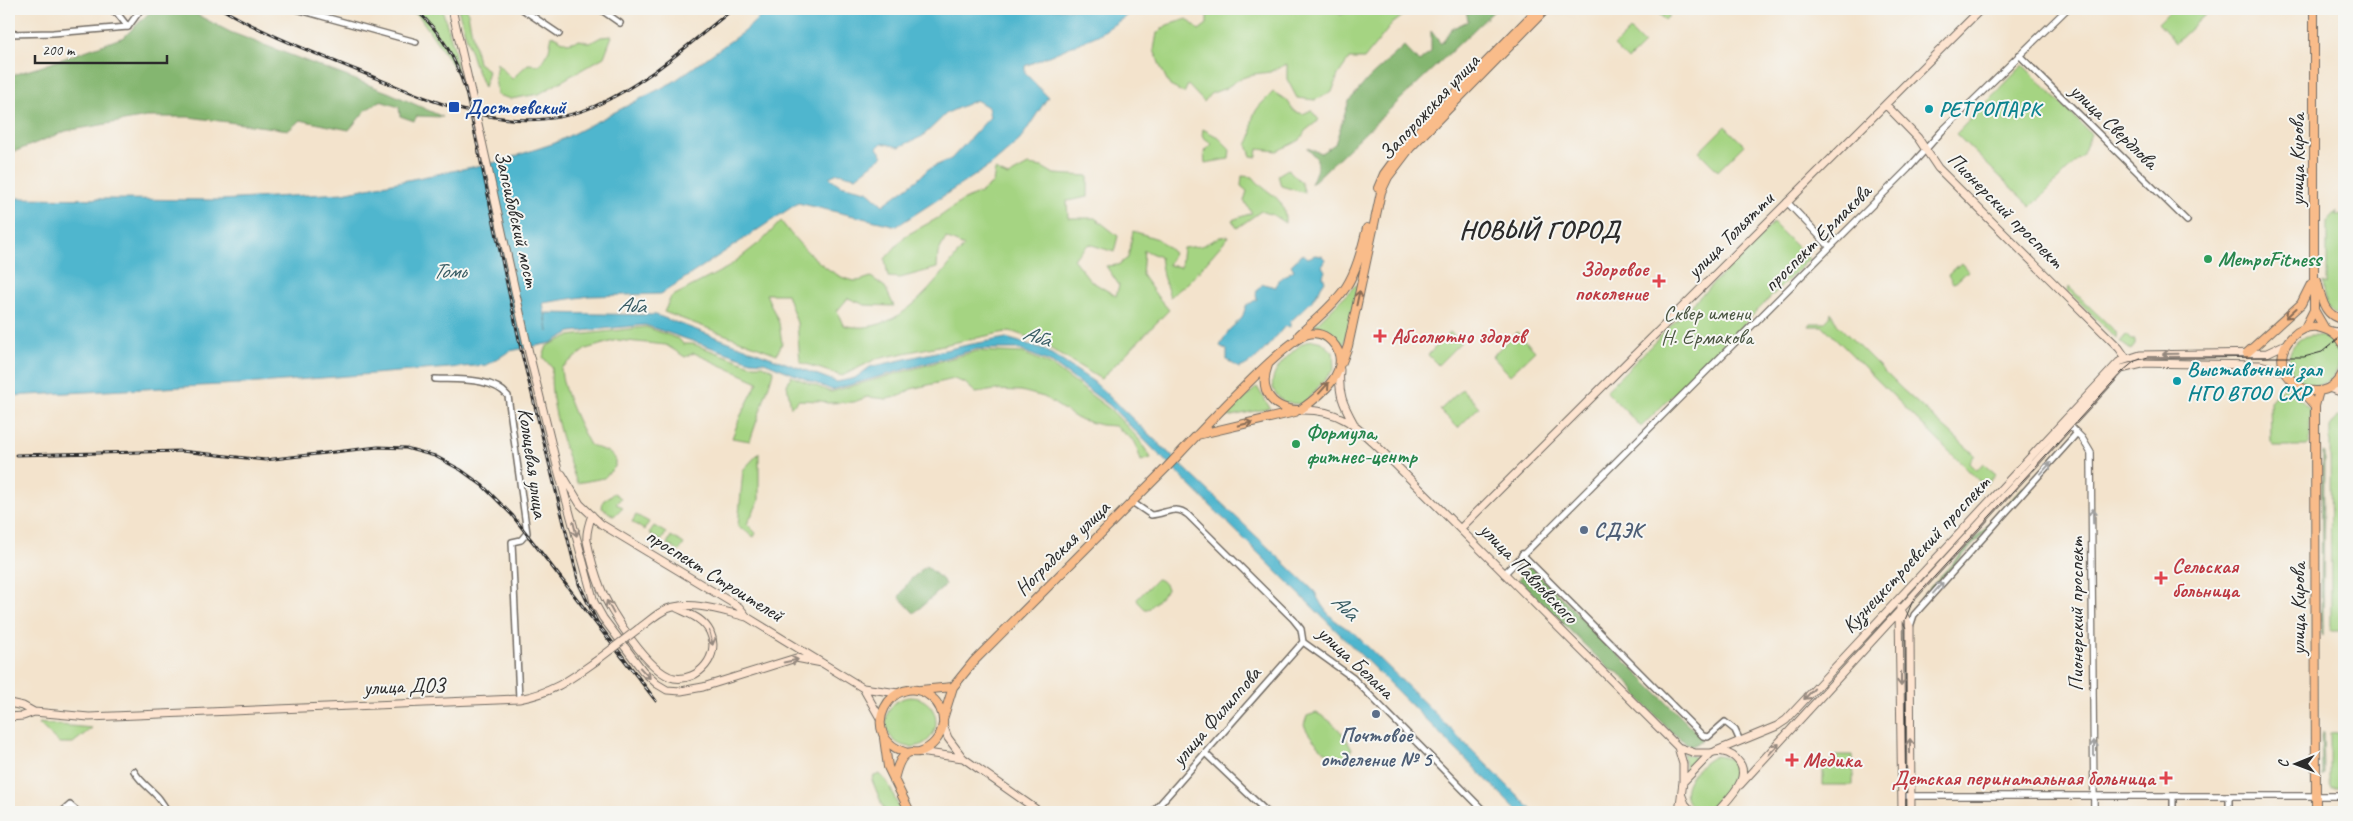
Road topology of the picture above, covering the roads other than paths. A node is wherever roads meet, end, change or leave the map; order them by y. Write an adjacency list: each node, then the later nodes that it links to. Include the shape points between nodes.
1 (106, 9): 13 (street, via 117,13)
2 (141, 9): 13 (street)
3 (296, 9): 16 (street)
4 (452, 9): 54 (main road, Запсибовский мост, bridge)
5 (522, 9): 15 (street)
6 (600, 9): 12 (street)
7 (1538, 9): 29 (main road, Запорожская улица, via 1394,157 1377,190 1351,278 1340,295)
8 (1546, 9): 38 (main road, Запорожская улица, one-way to 8, via 1348,346 1381,192 1388,177 1410,148)
9 (1981, 9): 18 (main road, улица Тольятти)
10 (2067, 9): 17 (street, проспект Ермакова)
11 (2314, 9): 23 (main road, улица Кирова)
12 (620, 23)
13 (128, 27): 14 (street)
14 (9, 34)
15 (559, 34)
16 (416, 42)
17 (2018, 55): 19 (street, проспект Ермакова); 21 (street, улица Свердлова)
18 (1886, 105): 19 (main road, Пионерский проспект); 20 (main road, улица Тольятти)
19 (1926, 150): 22 (street, проспект Ермакова); 32 (main road, Пионерский проспект, via 1938,168)
20 (1787, 202): 22 (street); 59 (main road, улица Тольятти)
21 (2187, 221)
22 (1830, 247): 61 (street, проспект Ермакова)
23 (2314, 272): 24 (main road, улица Кирова); 25 (main road, via 2326,310 2336,318); 33 (main road, one-way to 33, via 2309,292 2301,304)
24 (2314, 310): 26 (main road, улица Кирова); 28 (main road)
25 (2344, 319)
26 (2305, 328): 28 (main road); 30 (main road)
27 (2344, 328): 28 (main road, via 2337,332)
28 (2328, 330): 31 (main road)
29 (1294, 340): 37 (main road); 38 (main road, via 1303,335 1328,338 1337,348)
30 (2286, 344): 33 (main road, Кузнецкстроевский проспект, via 2267,353); 40 (main road, via 2283,358)
31 (2344, 347)
32 (2120, 348): 34 (main road, Кузнецкстроевский проспект); 35 (main road, Пионерский проспект); 46 (main road, via 2120,355)
33 (2247, 353): 34 (main road, Кузнецкстроевский проспект, one-way to 34)
34 (2140, 354): 35 (main road, Кузнецкстроевский проспект)
35 (2126, 358): 36 (main road); 39 (main road, Кузнецкстроевский проспект); 46 (main road, Кузнецкстроевский проспект)
36 (2142, 364): 39 (main road); 40 (main road, via 2260,365)
37 (1268, 365): 49 (main road, via 1265,377 1267,393 1281,407); 53 (main road, Ноградская улица)
38 (1340, 367): 49 (main road, one-way to 38, via 1320,394); 51 (main road, улица Павловского, via 1338,388)
39 (2121, 369): 50 (main road, Кузнецкстроевский проспект)
40 (2286, 372): 43 (main road)
41 (2344, 374): 44 (main road)
42 (435, 378): 79 (street, Кольцевая улица, via 494,385 508,396 527,533 521,540 512,542)
43 (2298, 386): 45 (main road); 48 (main road)
44 (2328, 388): 45 (main road); 47 (main road)
45 (2319, 391): 48 (main road, улица Кирова)
46 (2090, 392): 50 (main road, Кузнецкстроевский проспект)
47 (2344, 393)
48 (2315, 406): 101 (main road, улица Кирова)
49 (1300, 410): 51 (main road, улица Павловского, via 1331,412); 53 (main road, one-way to 49)
50 (2066, 423): 52 (street, Пионерский проспект); 60 (main road, Кузнецкстроевский проспект)
51 (1354, 424): 59 (main road, улица Павловского)
52 (2077, 433): 70 (street, one-way to 52, via 1914,615); 103 (street, Пионерский проспект, one-way to 52, via 2092,461 2089,447)
53 (1197, 435): 55 (main road, Ноградская улица)
54 (557, 466): 56 (main road, проспект Строителей); 57 (main road, Запсибовский мост)
55 (1132, 502): 73 (street, улица Белана, via 1151,515 1182,510 1293,618 1301,629); 75 (main road, Ноградская улица)
56 (580, 504): 57 (main road); 58 (main road, проспект Строителей)
57 (570, 513): 74 (main road, Запсибовский мост, one-way to 74, via 594,602 643,671 667,690 703,687 796,658)
58 (592, 515): 65 (main road, one-way to 58, via 700,619 710,631 713,645 710,660 690,677 672,678 654,667 615,616 601,590 587,540); 69 (main road, проспект Строителей, via 667,565 739,607)
59 (1461, 528): 62 (main road, улица Павловского)
60 (1958, 542): 63 (main road, Кузнецкстроевский проспект); 64 (main road, Кузнецкстроевский проспект)
61 (1522, 554): 62 (street, проспект Ермакова); 86 (street, via 1703,736 1708,737 1725,722 1735,730)
62 (1504, 574): 87 (main road, улица Павловского)
63 (1901, 597): 66 (main road, Кузнецкстроевский проспект); 67 (main road)
64 (1909, 602): 67 (main road, Кузнецкстроевский проспект); 68 (main road)
65 (676, 608): 69 (main road, улица ДОЗ, via 688,605 706,607); 79 (main road, улица ДОЗ, bridge, via 666,610 561,686 538,696)
66 (1889, 610): 67 (main road, via 1895,607); 86 (main road, Кузнецкстроевский проспект, one-way to 86, via 1786,720)
67 (1900, 610): 68 (main road); 71 (main road, Кузнецкстроевский проспект); 72 (main road)
68 (1906, 617): 70 (main road)
69 (747, 618): 74 (main road, проспект Строителей)
70 (1910, 627): 99 (main road, one-way to 70)
71 (1884, 629): 72 (main road, via 1894,625); 96 (main road, Кузнецкстроевский проспект, one-way to 71)
72 (1900, 631): 98 (main road, one-way to 98)
73 (1304, 642): 91 (street, улица Филиппова); 112 (street, улица Белана, via 1352,678)
74 (822, 663): 76 (main road, проспект Строителей)
75 (952, 687): 77 (main road); 84 (main road)
76 (863, 688): 78 (main road); 83 (main road)
77 (918, 690): 78 (main road); 84 (main road, via 935,700)
78 (898, 693): 83 (main road, via 886,703)
79 (519, 699): 81 (main road, улица ДОЗ, via 89,717)
80 (9, 703): 81 (main road)
81 (34, 712): 82 (main road)
82 (9, 717)
83 (880, 718): 85 (main road)
84 (943, 722): 88 (main road, via 935,742); 92 (main road, via 948,738)
85 (884, 736): 90 (main road, via 898,750); 94 (main road, via 888,767)
86 (1740, 741): 89 (main road, Кузнецкстроевский проспект)
87 (1678, 747): 89 (main road, via 1695,753); 95 (main road, via 1683,764)
88 (918, 752): 90 (main road); 92 (main road)
89 (1713, 752): 95 (main road); 96 (main road, via 1729,753 1739,762 1743,774)
90 (908, 753): 94 (main road, via 898,764)
91 (1205, 753): 110 (street, улица Филиппова); 111 (street)
92 (963, 758): 109 (main road)
93 (134, 771): 107 (street, via 143,784 164,802)
94 (894, 780): 108 (main road)
95 (1683, 782): 97 (main road)
96 (1740, 785): 115 (main road, Кузнецкстроевский проспект)
97 (1682, 796): 113 (main road); 114 (main road)
98 (1902, 796): 99 (street); 116 (main road)
99 (1911, 796): 103 (street); 117 (main road)
100 (2229, 796): 101 (street); 104 (street); 120 (street)
101 (2316, 796): 102 (street); 121 (main road, улица Кирова)
102 (2344, 796)
103 (2094, 797): 104 (street); 118 (street, Пионерский проспект)
104 (2172, 797): 119 (street)
105 (62, 812): 106 (street, via 70,805)
106 (78, 812)
107 (167, 812)
108 (910, 812)
109 (1040, 812)
110 (1153, 812)
111 (1267, 812)
112 (1485, 812)
113 (1679, 812)
114 (1692, 812)
115 (1717, 812)
116 (1902, 812)
117 (1911, 812)
118 (2094, 812)
119 (2172, 812)
120 (2229, 812)
121 (2316, 812)

